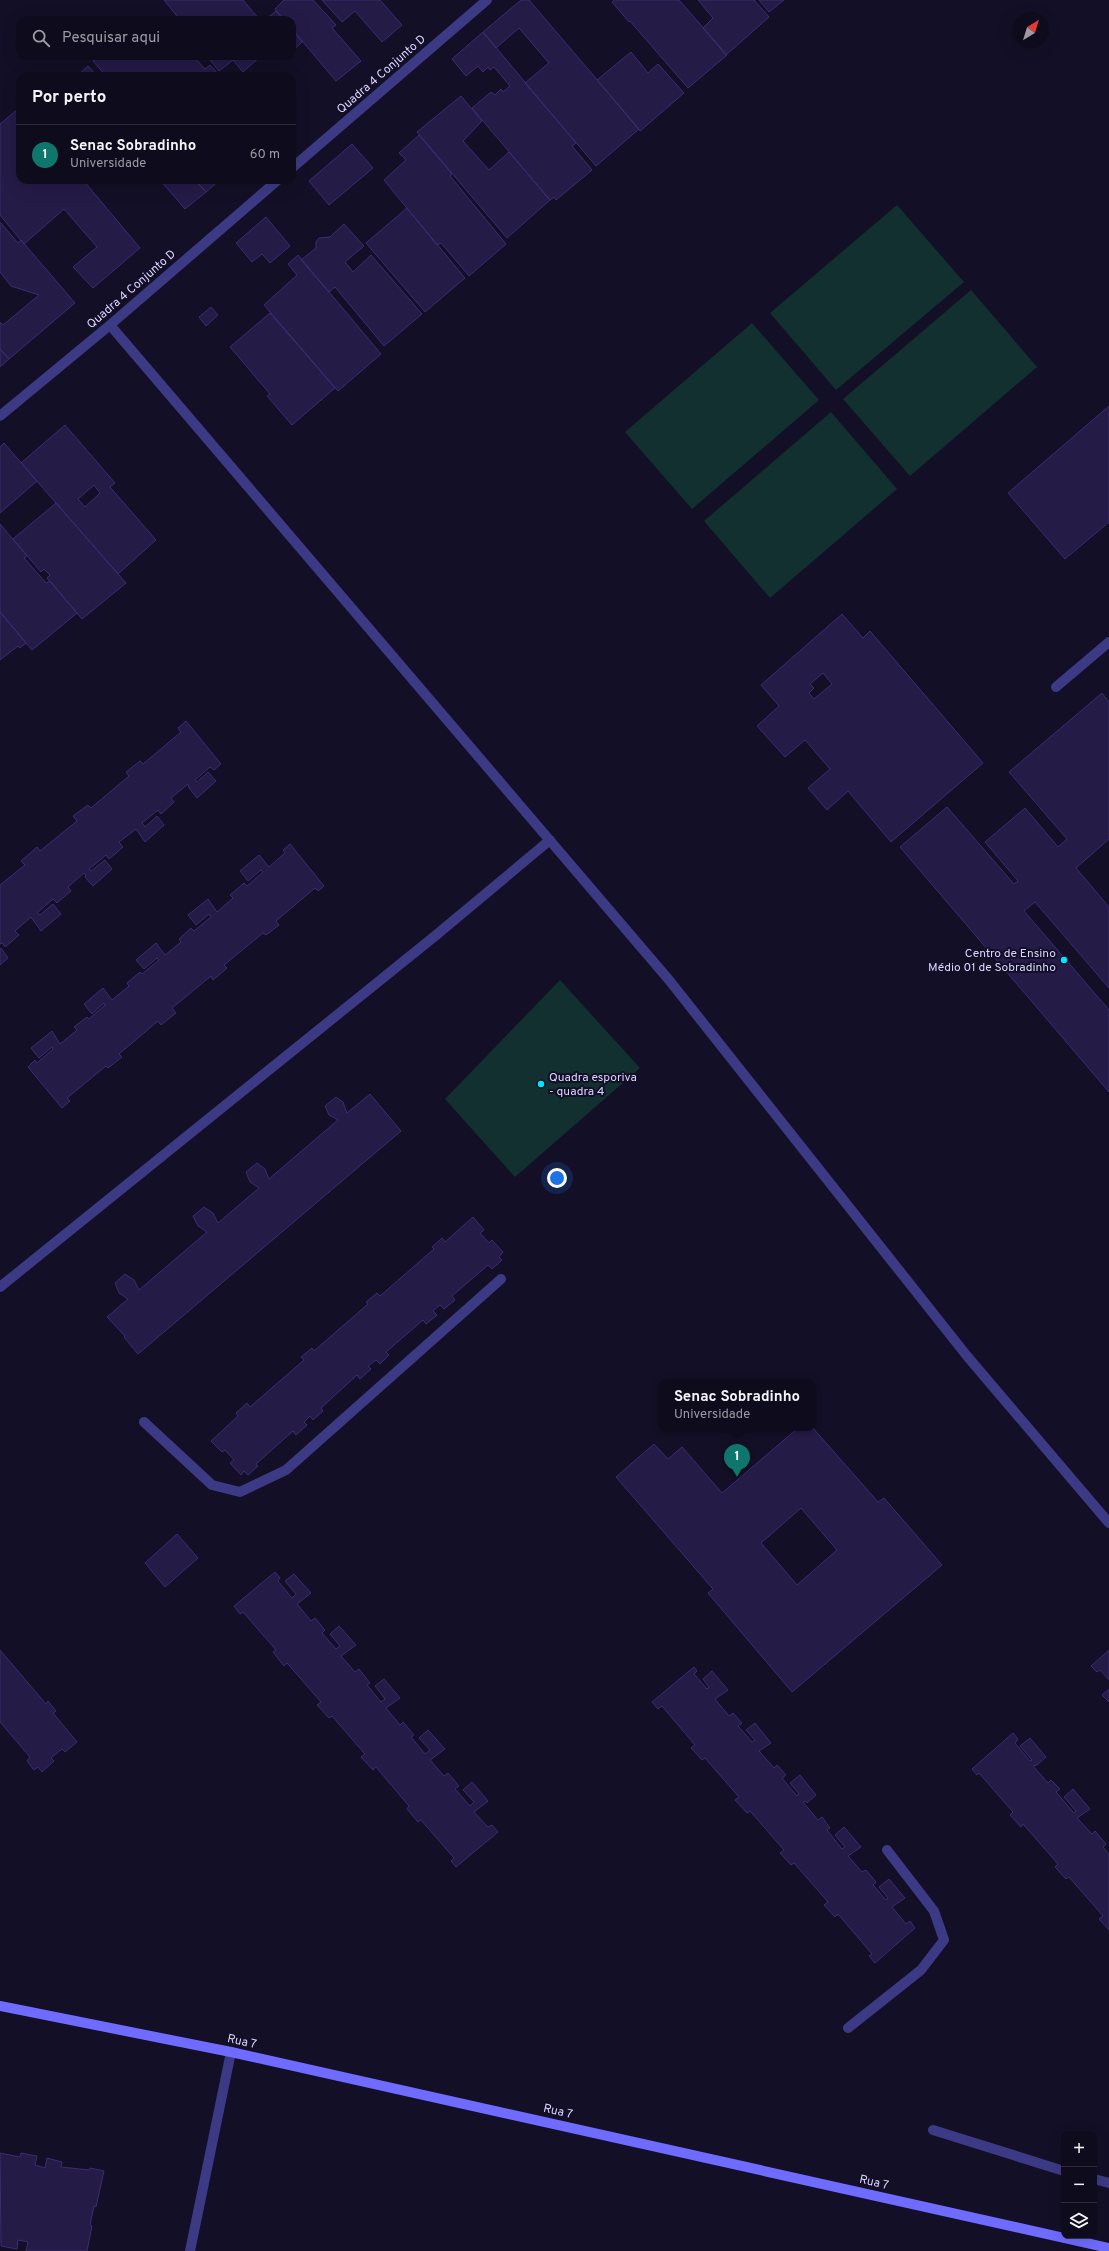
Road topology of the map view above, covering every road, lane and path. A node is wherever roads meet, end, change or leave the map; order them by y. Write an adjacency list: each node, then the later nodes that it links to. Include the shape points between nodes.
1 (487, 0): 2 (street, Quadra 4 Conjunto D)
2 (296, 165)
3 (273, 184): 4 (street, Quadra 4 Conjunto D)
4 (110, 325): 5 (street, Quadra 4 Conjunto D); 8 (street)
5 (0, 416)
6 (1109, 642): 7 (street)
7 (1056, 687)
8 (550, 840): 10 (street); 12 (street, via 692,1007 967,1356)
9 (501, 1279): 11 (street, via 286,1470 240,1492 212,1485)
10 (0, 1287)
11 (144, 1422)
12 (1109, 1523)
13 (887, 1850): 15 (street, via 934,1911 944,1940 921,1970)
14 (0, 2006): 16 (main road, Rua 7)
15 (848, 2028)
16 (231, 2052): 21 (main road, Rua 7); 22 (street)
17 (933, 2130): 18 (street)
18 (1061, 2170)
19 (1097, 2180): 20 (street)
20 (1109, 2183)
21 (1109, 2248)
22 (190, 2251)

